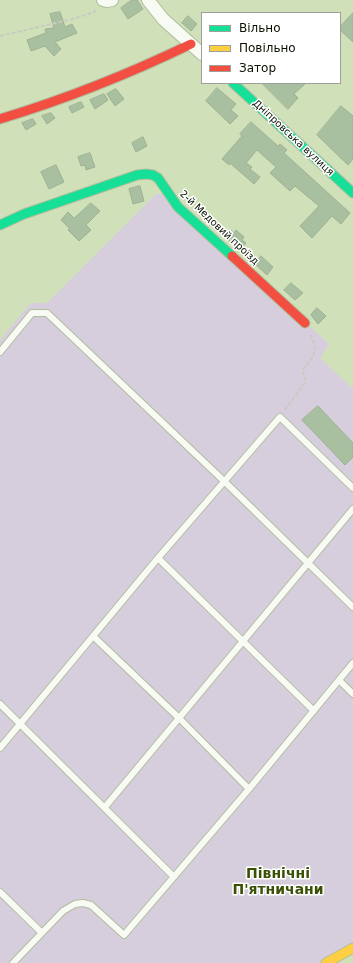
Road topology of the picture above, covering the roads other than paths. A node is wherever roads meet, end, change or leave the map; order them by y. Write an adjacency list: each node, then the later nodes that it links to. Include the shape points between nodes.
1 (148, 0): 2 (street, via 163,19)
2 (191, 44): 3 (street); 5 (street, via 95,87)
3 (201, 53)
4 (234, 84): 6 (street, Дніпровська вулиця)
5 (0, 119)
6 (353, 193)
7 (0, 225): 8 (street, 2-й Медовий проїзд, via 32,211 137,175 150,174 160,179 178,207)
8 (306, 323)
9 (0, 352): 10 (lane, via 32,313 47,313)
10 (224, 481): 11 (lane, via 280,417); 13 (lane); 14 (lane)
11 (353, 488)
12 (353, 509): 14 (lane)
13 (158, 558): 16 (lane); 17 (lane)
14 (308, 563): 15 (lane); 17 (lane)
15 (353, 607)
16 (93, 636): 23 (lane); 24 (lane)
17 (243, 641): 22 (lane); 23 (lane)
18 (353, 663): 19 (lane)
19 (339, 680): 20 (lane); 22 (lane)
20 (353, 694)
21 (0, 704): 24 (lane)
22 (314, 712): 26 (lane)
23 (179, 718): 26 (lane); 27 (lane)
24 (20, 724): 25 (lane); 27 (lane)
25 (0, 748)
26 (249, 789): 28 (lane)
27 (105, 807): 28 (lane)
28 (174, 877): 30 (lane, via 124,935 91,905 83,903 69,906)
29 (0, 892): 30 (lane)
30 (42, 933): 32 (lane)
31 (353, 948): 33 (street)
32 (13, 963)
33 (326, 963)

